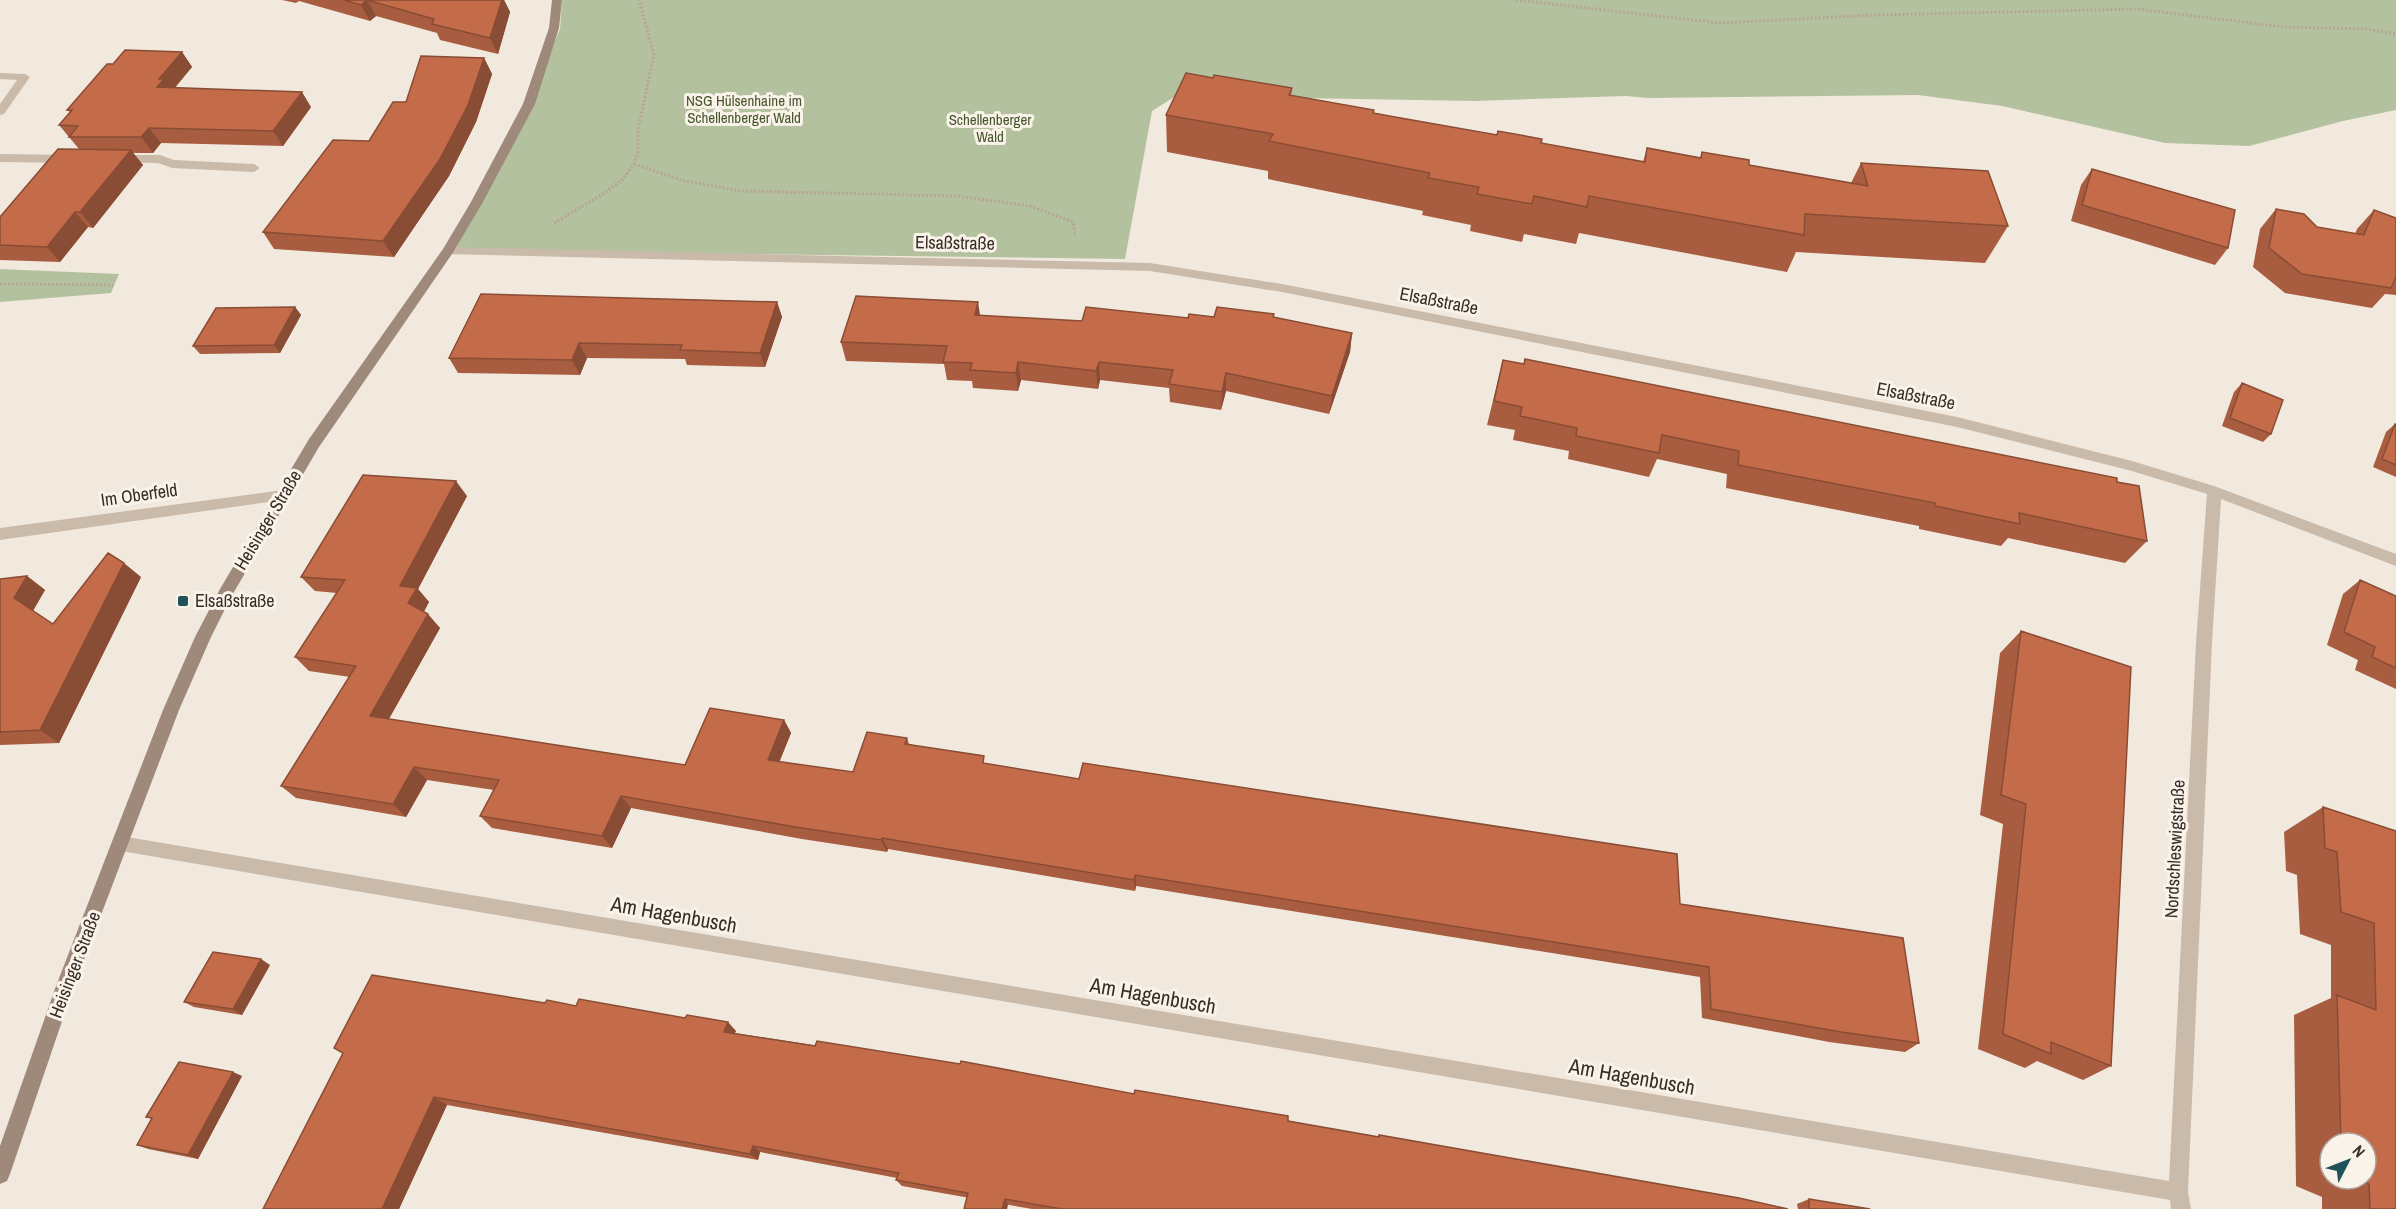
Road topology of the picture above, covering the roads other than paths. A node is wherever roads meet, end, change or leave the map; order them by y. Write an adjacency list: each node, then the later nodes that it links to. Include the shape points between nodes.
1 (557, 0): 8 (main road, Heisinger Straße, via 554,28 529,104)
2 (0, 76): 3 (street, via 25,77)
3 (0, 112)
4 (0, 158): 5 (street)
5 (80, 159)
6 (103, 159): 7 (street, via 160,159 172,164)
7 (254, 168)
8 (448, 251): 9 (street, Elsaßstraße, via 1150,267 1282,288 1957,422); 10 (main road, Heisinger Straße, via 314,443)
9 (2214, 491): 12 (street, Elsaßstraße); 15 (street, Nordschleswigstraße)
10 (283, 495): 11 (street, Im Oberfeld); 13 (main road, Heisinger Straße, via 203,637)
11 (0, 534)
12 (2396, 560)
13 (121, 844): 14 (main road, Heisinger Straße); 15 (street, Am Hagenbusch)
14 (0, 1174)
15 (2179, 1201)

